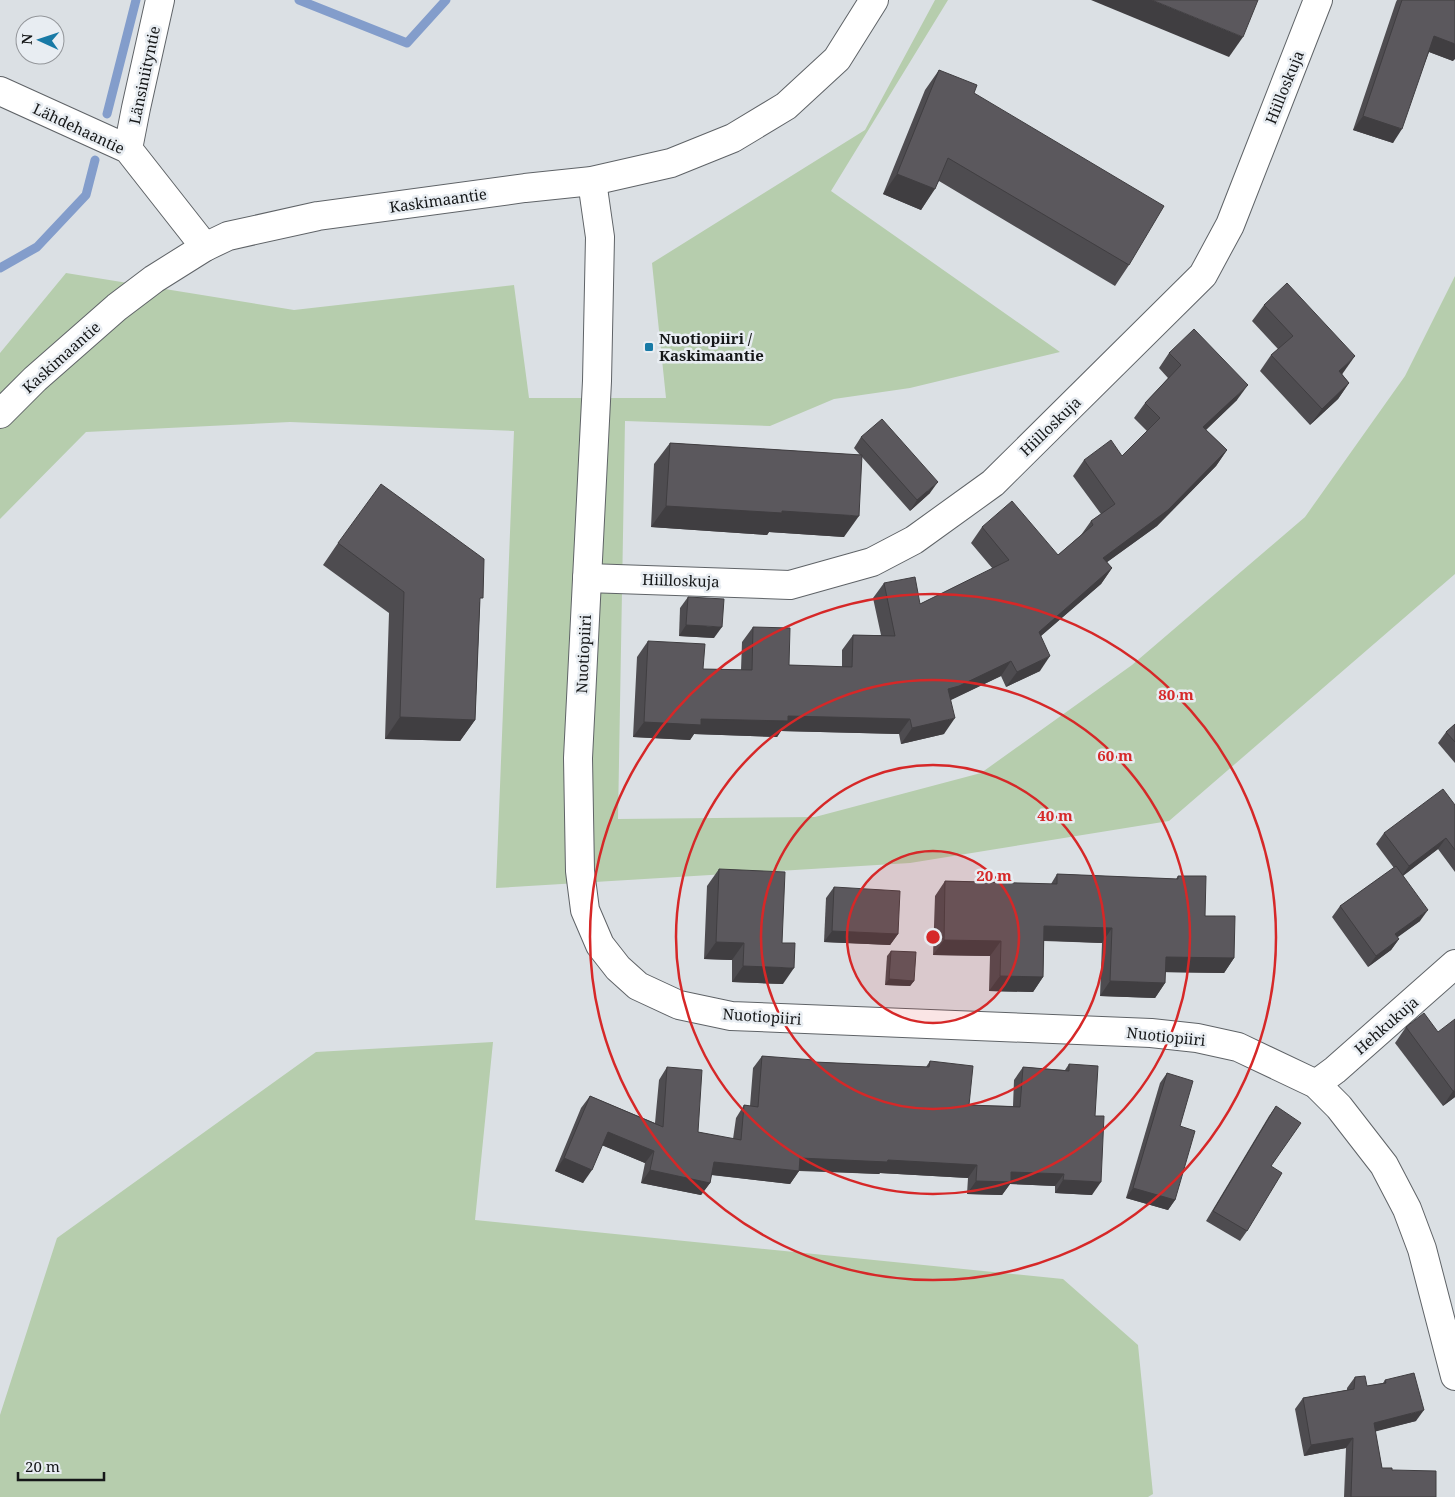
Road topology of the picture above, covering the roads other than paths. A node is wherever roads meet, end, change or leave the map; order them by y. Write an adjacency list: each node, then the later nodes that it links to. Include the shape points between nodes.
1 (160, 0): 5 (street, Länsiniityntie)
2 (874, 0): 6 (street, Kaskimaantie, via 837,59 786,106 733,138 671,163)
3 (1318, 0): 9 (street, Hiilloskuja, via 1230,225 1203,275 993,482 914,540 872,562 790,585)
4 (0, 91): 5 (street, Lähdehaantie)
5 (128, 149): 7 (street, Lähdehaantie)
6 (592, 181): 7 (street, Kaskimaantie, via 318,216 228,236); 9 (street, Nuotiopiiri, via 600,236 597,381)
7 (205, 247): 8 (street, Kaskimaantie, via 117,307)
8 (0, 414)
9 (587, 578): 11 (street, Nuotiopiiri, via 578,758 580,871 585,910 600,945 638,986 679,1005 731,1016 1141,1032 1197,1038 1238,1047)
10 (1455, 964): 11 (street, Hehkukuja)
11 (1316, 1084): 12 (street, Nuotiopiiri, via 1339,1106 1384,1165 1407,1209 1422,1249)
12 (1455, 1376)

